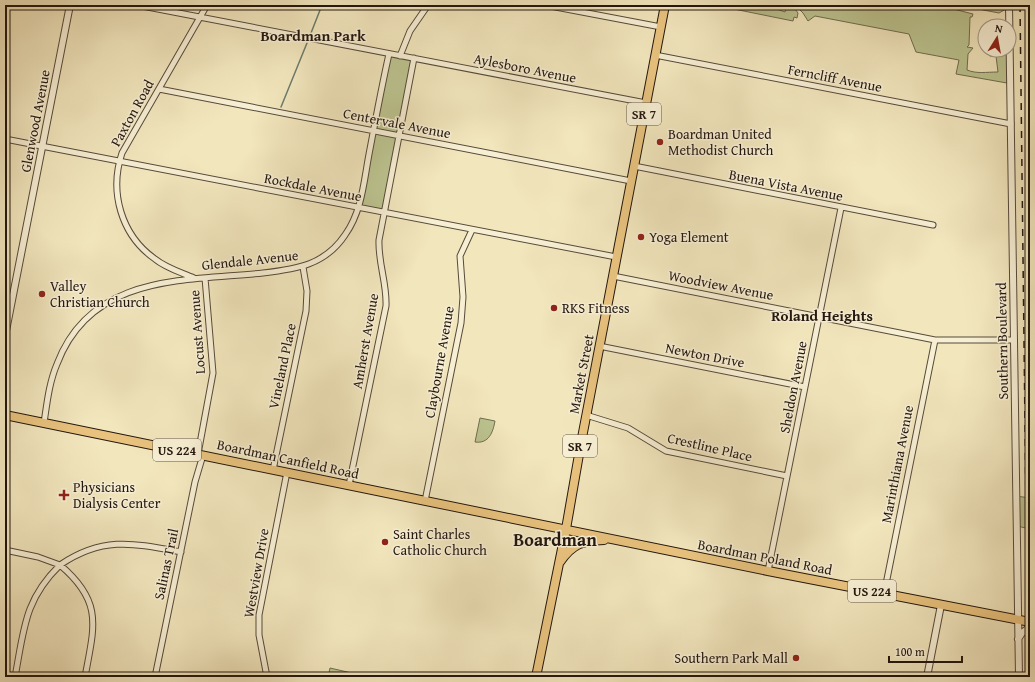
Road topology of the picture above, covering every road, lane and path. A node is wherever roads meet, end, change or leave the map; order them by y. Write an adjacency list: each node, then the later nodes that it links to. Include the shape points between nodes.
1 (70, 5): 20 (street, Glenwood Avenue)
2 (136, 5): 8 (street)
3 (207, 5): 8 (street, Paxton Road)
4 (428, 5): 12 (street, via 410,31)
5 (545, 5): 9 (street)
6 (665, 5): 9 (main road, Market Street / SR 7)
7 (1010, 5): 16 (street, Southern Boulevard)
8 (200, 17): 10 (street); 14 (street, Paxton Road)
9 (661, 27): 11 (main road, Market Street / SR 7)
10 (389, 54): 12 (street); 17 (street, Glendale Avenue)
11 (655, 55): 15 (main road, Market Street / SR 7); 16 (street, Ferncliff Avenue)
12 (400, 56): 13 (street, Aylesboro Avenue)
13 (414, 58): 15 (street, Aylesboro Avenue); 18 (street, Amherst Avenue)
14 (159, 89): 17 (street, Centervale Avenue); 21 (street, Paxton Road, via 122,153)
15 (646, 104): 22 (main road, Market Street / SR 7)
16 (1011, 124): 37 (street, Southern Boulevard)
17 (373, 131): 18 (street, Centervale Avenue); 24 (street, Glendale Avenue)
18 (399, 136): 23 (street, Centervale Avenue); 26 (street, Amherst Avenue)
19 (5, 139): 20 (street, Rockdale Avenue)
20 (42, 146): 21 (street, Rockdale Avenue); 35 (street, Glenwood Avenue)
21 (120, 161): 24 (street, Rockdale Avenue); 32 (street, Paxton Road, via 117,197 128,230 155,260)
22 (634, 166): 23 (main road, Market Street / SR 7); 25 (street, Buena Vista Avenue)
23 (631, 181): 29 (main road, Market Street / SR 7)
24 (359, 208): 26 (street, Rockdale Avenue); 30 (street, Glendale Avenue, via 339,244 324,256)
25 (841, 208): 27 (street, Buena Vista Avenue); 34 (street, Sheldon Avenue)
26 (384, 213): 28 (street, Rockdale Avenue); 47 (street, Amherst Avenue, via 379,250 386,285 386,306)
27 (933, 225)
28 (472, 230): 29 (street, Rockdale Avenue); 48 (street, Claybourne Avenue, via 460,256 463,297 461,323)
29 (616, 257): 31 (main road, Market Street / SR 7)
30 (303, 267): 33 (street, Glendale Avenue); 44 (street, Vineland Place, via 307,292 306,311)
31 (613, 276): 34 (street, Woodview Avenue); 38 (main road, Market Street / SR 7)
32 (194, 278): 33 (street, Glendale Avenue); 42 (street, Glendale Avenue, via 130,290 109,300 89,315 59,357)
33 (205, 278): 43 (street, Locust Avenue, via 213,373)
34 (819, 317): 36 (street, Woodview Avenue); 39 (street, Sheldon Avenue)
35 (5, 336)
36 (935, 340): 37 (street, Woodview Avenue); 56 (street, Marinthiana Avenue)
37 (1014, 340): 58 (street, Southern Boulevard)
38 (600, 346): 39 (street, Newton Drive); 41 (main road, Market Street / SR 7)
39 (805, 387): 46 (street, Sheldon Avenue)
40 (5, 415): 42 (main road, Boardman Canfield Road / US 224)
41 (586, 415): 46 (street, Crestline Place, via 628,428 666,451); 49 (main road, Market Street / SR 7)
42 (44, 423): 43 (main road, Boardman Canfield Road / US 224)
43 (200, 455): 44 (main road, Boardman Canfield Road / US 224); 52 (street, Salinas Trail)
44 (273, 470): 45 (main road, Boardman Canfield Road / US 224)
45 (287, 472): 47 (main road, Boardman Canfield Road / US 224); 65 (street, Westview Drive, via 259,615 259,635)
46 (787, 476): 55 (street, Sheldon Avenue)
47 (349, 485): 48 (main road, Boardman Canfield Road / US 224)
48 (425, 501): 49 (main road, Boardman Canfield Road / US 224)
49 (566, 529): 50 (main road, Boardman Poland Road / US 224); 53 (main road, Market Street / SR 7)
50 (618, 540): 53 (main road, via 580,543 571,549); 55 (main road, Boardman Poland Road / US 224)
51 (5, 550): 54 (street, via 44,558)
52 (181, 552): 54 (street, via 136,544 113,543 85,550); 64 (street, Salinas Trail)
53 (559, 564): 66 (main road, Market Street / SR 7)
54 (60, 565): 62 (street, via 46,578 32,600 25,622); 63 (street, via 80,583 91,606 93,632)
55 (768, 571): 56 (main road, Boardman Poland Road / US 224)
56 (884, 594): 57 (main road, Boardman Poland Road / US 224)
57 (941, 604): 58 (main road, Boardman Poland Road / US 224); 67 (street)
58 (1018, 620): 59 (main road, Boardman Poland Road / US 224); 61 (street, Southern Boulevard)
59 (1030, 622)
60 (1030, 627): 61 (street)
61 (1018, 639): 68 (street, Southern Boulevard)
62 (15, 677)
63 (85, 677)
64 (155, 677)
65 (267, 677)
66 (536, 677)
67 (927, 677)
68 (1019, 677)

